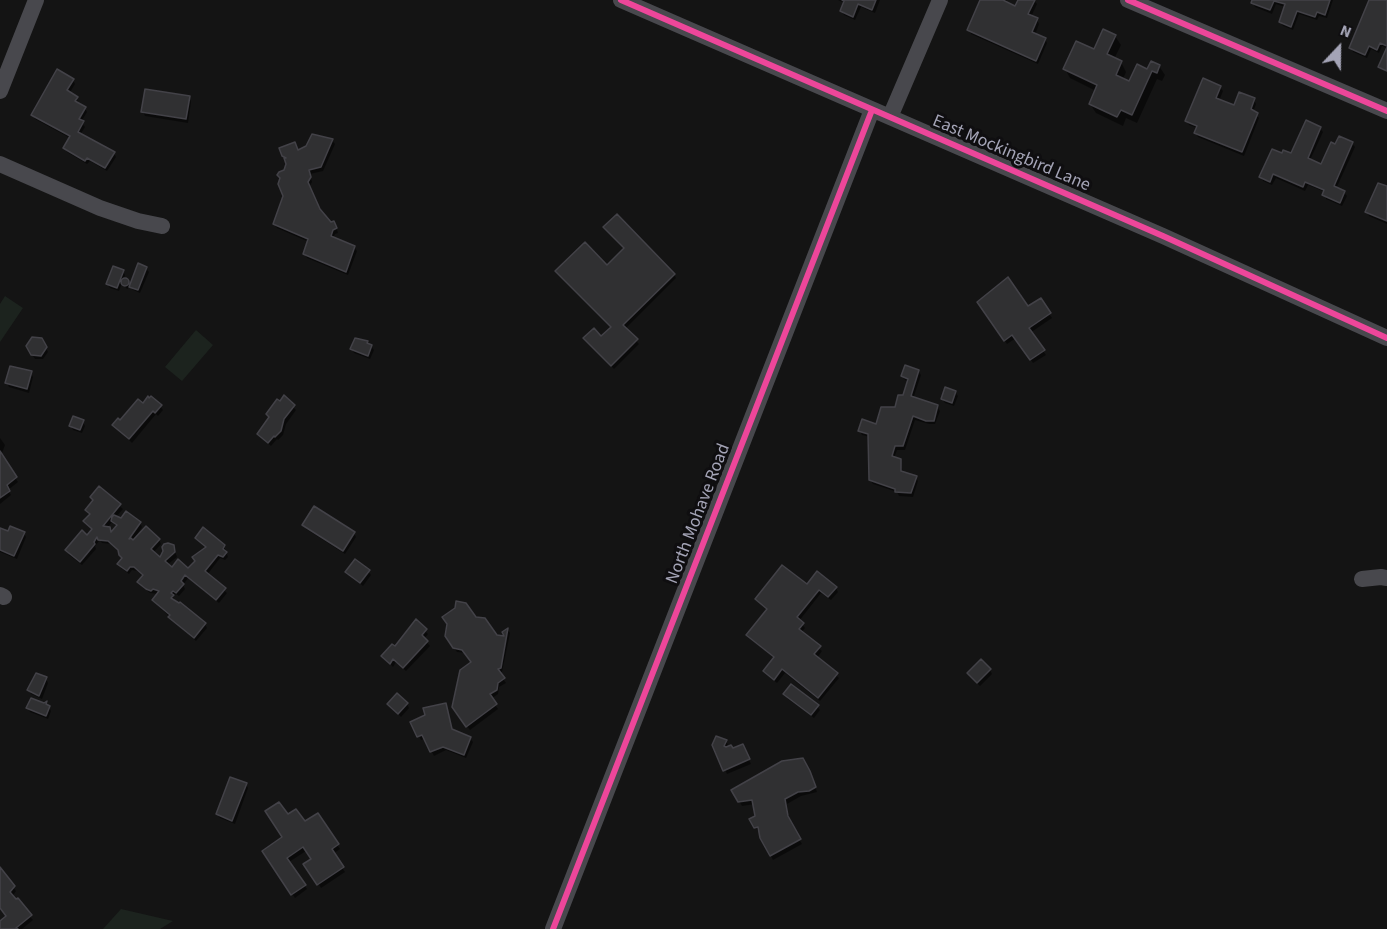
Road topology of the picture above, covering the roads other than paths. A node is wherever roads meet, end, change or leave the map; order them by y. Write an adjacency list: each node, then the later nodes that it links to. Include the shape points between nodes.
1 (36, 0): 5 (street)
2 (621, 0): 6 (street, East Mockingbird Lane)
3 (940, 0): 8 (street)
4 (1128, 0): 7 (street)
5 (0, 91)
6 (872, 110): 8 (street, East Mockingbird Lane); 14 (street, North Mohave Road)
7 (1387, 111)
8 (890, 117): 11 (street, East Mockingbird Lane)
9 (0, 164): 10 (street, via 100,208)
10 (162, 226)
11 (1387, 338)
12 (1387, 578): 13 (street)
13 (1362, 579)
14 (553, 929)

